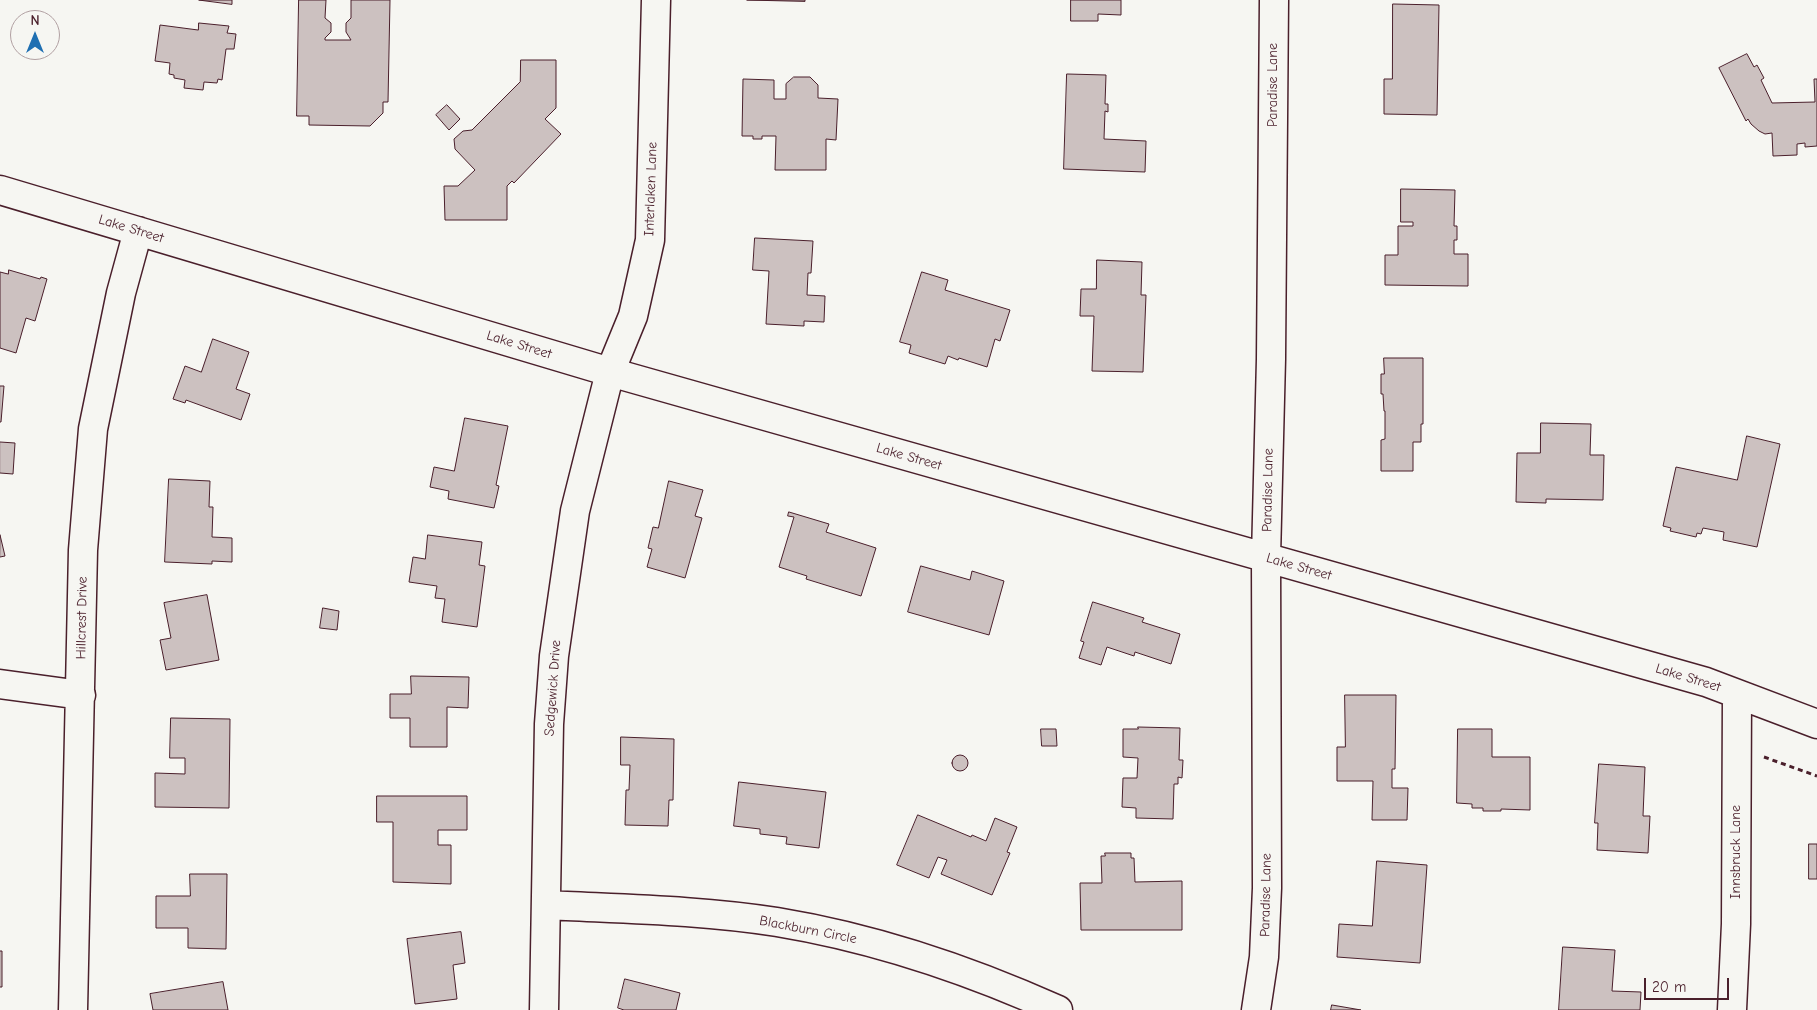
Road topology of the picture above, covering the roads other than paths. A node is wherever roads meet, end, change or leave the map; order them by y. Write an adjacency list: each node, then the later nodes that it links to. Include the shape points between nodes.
1 (656, 0): 5 (street, Interlaken Lane, via 650,240 633,316)
2 (1274, 0): 6 (street, Paradise Lane)
3 (0, 190): 4 (street, Lake Street)
4 (138, 231): 5 (street, Lake Street); 9 (street, Hillcrest Drive, via 121,293 93,429 83,550)
5 (610, 372): 6 (street, Lake Street); 11 (street, Sedgewick Drive, via 575,511 554,656 549,724)
6 (1266, 558): 8 (street, Lake Street, via 1706,682); 15 (street, Paradise Lane, via 1267,888 1264,957)
7 (0, 684): 9 (street)
8 (1737, 694): 10 (street, Lake Street); 16 (street, Innsbruck Lane, via 1736,924)
9 (81, 695): 12 (street, Hillcrest Drive)
10 (1817, 724)
11 (546, 905): 13 (street, Sedgewick Drive); 14 (street, Blackburn Circle, via 692,912 777,922 859,939 932,961 1010,988)
12 (74, 1010)
13 (544, 1010)
14 (1058, 1010)
15 (1256, 1010)
16 (1732, 1010)

